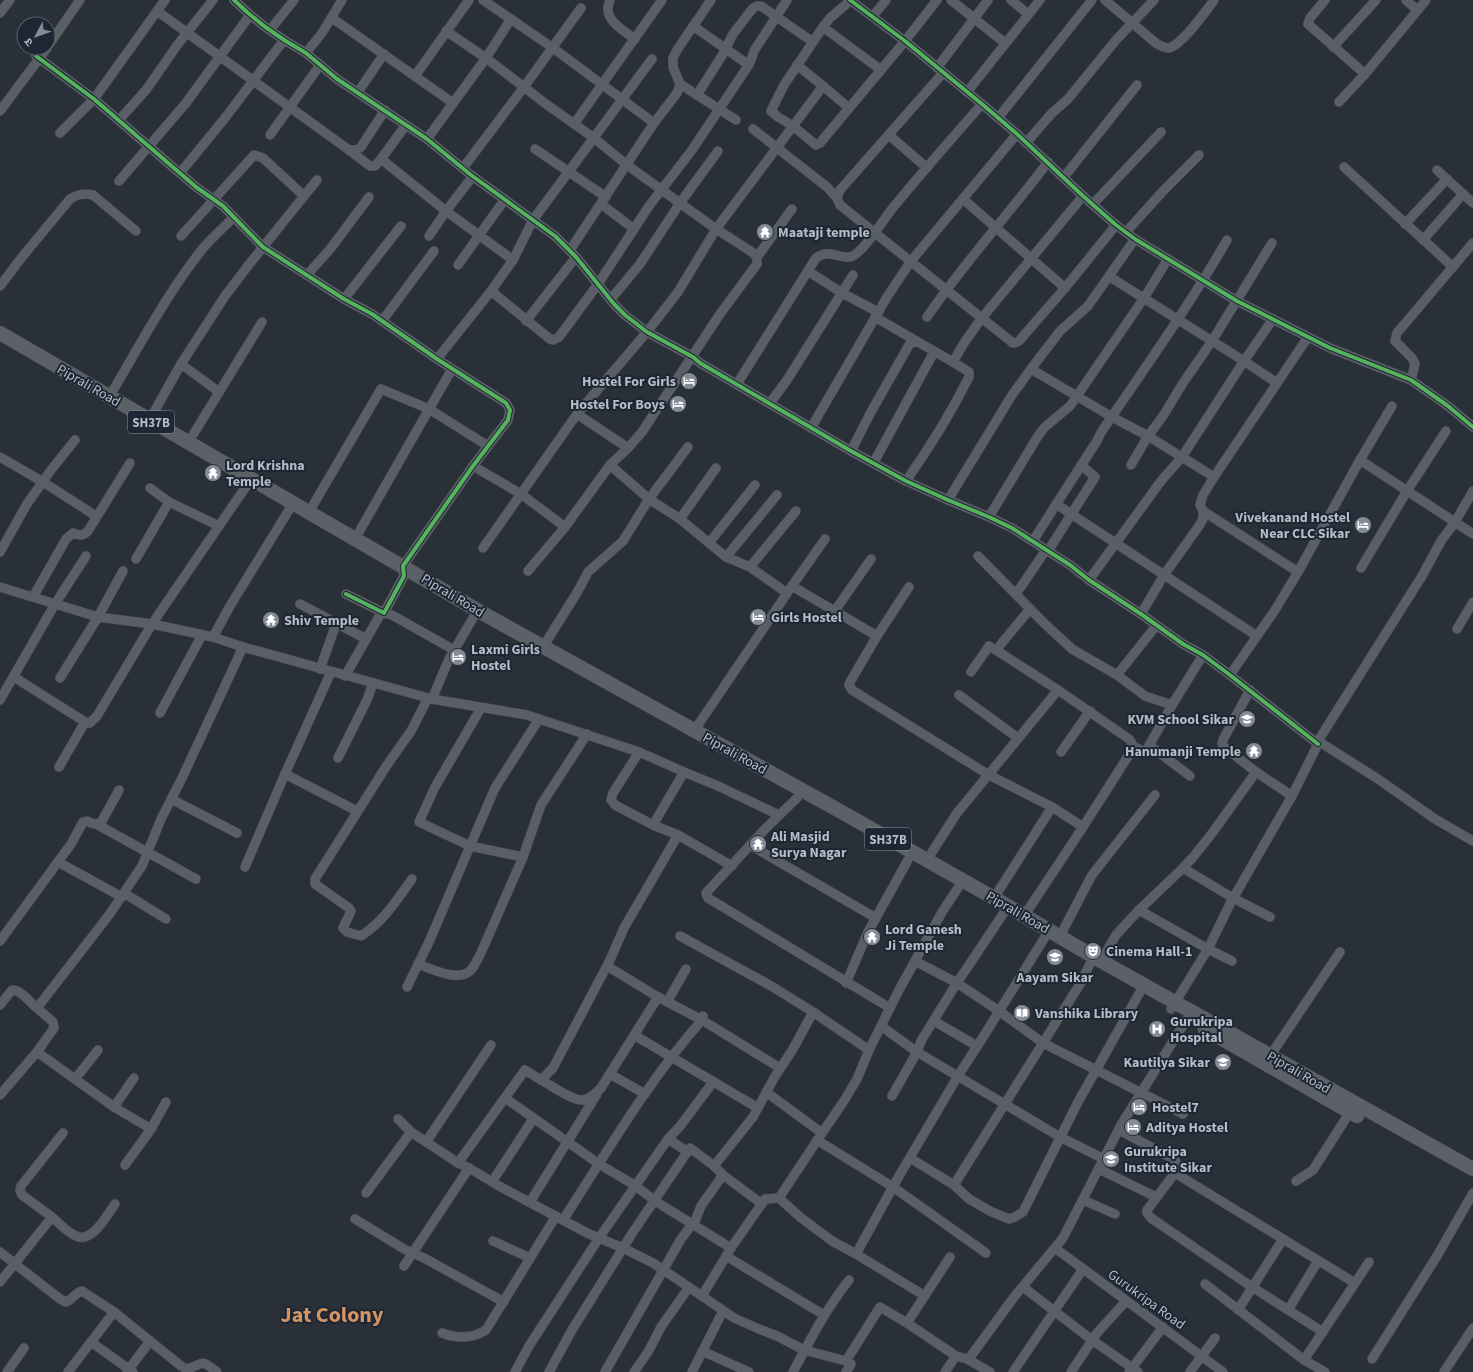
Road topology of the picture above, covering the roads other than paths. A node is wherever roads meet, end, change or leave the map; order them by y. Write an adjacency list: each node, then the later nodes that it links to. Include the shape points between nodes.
1 (10, 0): 32 (street)
2 (80, 0): 46 (street)
3 (165, 0): 31 (street)
4 (213, 0): 45 (street)
5 (294, 0): 43 (street)
6 (342, 0): 37 (street)
7 (469, 0): 44 (street)
8 (483, 0): 39 (street)
9 (610, 0): 47 (street, via 607,9 609,17 621,30)
10 (662, 0): 47 (street)
11 (787, 0): 35 (street)
12 (850, 0): 36 (street); 42 (street)
13 (886, 0): 36 (street)
14 (936, 0): 49 (street)
15 (951, 0): 38 (street)
16 (988, 0): 38 (street)
17 (1011, 0): 33 (street)
18 (1040, 0): 33 (street)
19 (1092, 0): 87 (street)
20 (1105, 0): 40 (street)
21 (1154, 0): 40 (street)
22 (1214, 0): 40 (street, via 1188,33 1169,48 1157,44)
23 (1325, 0): 52 (street, via 1308,24)
24 (1376, 0): 52 (street)
25 (1406, 0): 30 (street)
26 (1426, 0): 30 (street)
27 (237, 1): 34 (street)
28 (707, 2): 41 (street)
29 (581, 8): 53 (street)
30 (1416, 10): 66 (street)
31 (156, 11): 45 (street); 77 (street)
32 (0, 13)
33 (1028, 14): 51 (street)
34 (250, 15): 43 (street); 57 (street)
35 (776, 16): 50 (street); 54 (street, via 761,6 753,8 733,34); 62 (street, via 754,50)
36 (873, 16): 49 (street)
37 (332, 18): 55 (street); 56 (street)
38 (974, 18): 51 (street); 65 (street)
39 (510, 19): 53 (street); 59 (street)
40 (1132, 24): 102 (street, via 1068,99)
41 (693, 26): 54 (street); 69 (street, via 673,58 673,67)
42 (823, 27): 50 (street); 64 (street)
43 (270, 30): 48 (street)
44 (446, 31): 59 (street); 67 (street)
45 (187, 33): 57 (street); 88 (street, via 146,90)
46 (56, 34)
47 (635, 39): 70 (street)
48 (284, 40): 55 (street); 68 (street)
49 (905, 41): 64 (street); 65 (street)
50 (813, 42): 63 (street)
51 (1005, 43): 75 (street)
52 (1333, 47): 66 (street)
53 (553, 48): 70 (street); 73 (street)
54 (726, 49): 62 (street); 76 (street)
55 (306, 53): 61 (street)
56 (384, 54): 67 (street); 74 (street)
57 (220, 57): 68 (street); 103 (street)
58 (38, 58): 77 (street); 86 (street)
59 (486, 58): 73 (street); 80 (street)
60 (652, 59): 78 (street)
61 (320, 65): 74 (street); 82 (street)
62 (749, 65): 84 (street)
63 (797, 65): 72 (street); 93 (street, via 771,110)
64 (881, 70): 83 (street)
65 (940, 70): 75 (street); 99 (street)
66 (1365, 74): 79 (street)
67 (415, 76): 80 (street)
68 (253, 81): 82 (street); 117 (street)
69 (680, 84): 76 (street); 91 (street, via 677,93)
70 (602, 85): 78 (street); 90 (street)
71 (1137, 85): 119 (street)
72 (823, 86): 83 (street); 93 (street)
73 (524, 88): 90 (street); 113 (street)
74 (358, 92): 85 (street)
75 (967, 92): 81 (street)
76 (697, 95): 84 (street)
77 (94, 99): 88 (street); 96 (street)
78 (622, 99): 91 (street); 100 (street)
79 (1339, 102)
80 (453, 103): 101 (street)
81 (982, 104): 87 (street); 114 (street)
82 (290, 107): 98 (street); 106 (street)
83 (849, 108): 93 (street, via 816,145)
84 (719, 109): 89 (street); 123 (street, via 692,150)
85 (385, 110): 92 (street); 106 (street, via 361,147)
86 (0, 111)
87 (998, 118): 97 (street)
88 (119, 120): 103 (street)
89 (736, 120)
90 (574, 124): 100 (street)
91 (654, 124): 111 (street)
92 (406, 125): 101 (street); 109 (street)
93 (793, 126): 104 (street)
94 (753, 129): 104 (street)
95 (1161, 132): 135 (street)
96 (60, 133)
97 (1017, 134): 102 (street); 130 (street)
98 (270, 135)
99 (889, 135): 114 (street); 128 (street, via 840,190)
100 (594, 138): 111 (street); 116 (street)
101 (427, 139): 113 (street)
102 (1026, 143): 110 (street)
103 (150, 147): 117 (street); 122 (street)
104 (777, 147): 128 (street); 144 (street)
105 (536, 149): 116 (street)
106 (349, 150): 109 (street, via 370,166 375,166)
107 (718, 151): 133 (street)
108 (1199, 155): 147 (street)
109 (381, 159): 137 (street)
110 (1048, 162): 119 (street); 143 (street)
111 (627, 165): 123 (street); 132 (street)
112 (1344, 167): 140 (street)
113 (463, 168): 118 (street)
114 (927, 168): 148 (street, via 886,216)
115 (1437, 170): 120 (street)
116 (568, 171): 132 (street); 139 (street)
117 (180, 173): 131 (street)
118 (473, 176): 129 (street); 137 (street)
119 (1064, 177): 126 (street)
120 (1447, 179): 124 (street); 140 (street)
121 (317, 180): 125 (street)
122 (119, 182)
123 (661, 189): 133 (street); 145 (street)
124 (1463, 194): 134 (street); 154 (street)
125 (304, 196): 131 (street, via 263,158 254,156); 157 (street)
126 (1083, 196): 135 (street); 161 (street)
127 (369, 197): 168 (street)
128 (837, 198): 148 (street, via 840,205)
129 (505, 199): 139 (street); 149 (street)
130 (963, 199): 143 (street); 164 (street)
131 (214, 200): 138 (street); 150 (street)
132 (603, 200): 145 (street); 159 (street)
133 (680, 203): 144 (street); 180 (street, via 640,264)
134 (1473, 203)
135 (1093, 204): 141 (street)
136 (792, 209): 160 (street)
137 (446, 211): 149 (street); 151 (street)
138 (234, 217): 157 (street); 209 (street, via 204,247 184,274)
139 (532, 220): 159 (street); 163 (street)
140 (1405, 224): 154 (street)
141 (1116, 225): 147 (street); 174 (street)
142 (401, 226): 179 (street)
143 (996, 228): 161 (street); 175 (street)
144 (716, 229): 160 (street); 190 (street, via 678,292)
145 (634, 230): 172 (street)
146 (136, 231): 173 (street, via 93,195 76,195 22,256)
147 (1126, 232): 152 (street)
148 (875, 234): 164 (street); 167 (street, via 854,255 848,257 821,254)
149 (479, 235): 163 (street); 165 (street)
150 (181, 236)
151 (429, 236)
152 (1135, 239): 162 (street); 170 (street)
153 (1227, 240): 171 (street)
154 (1423, 240): 166 (street)
155 (1272, 243): 181 (street)
156 (1473, 243): 166 (street)
157 (262, 248): 168 (street); 201 (street, via 225,296)
158 (434, 251): 187 (street)
159 (573, 253): 172 (street); 188 (street)
160 (757, 257): 197 (street, via 757,264 720,314)
161 (1031, 259): 174 (street); 184 (street)
162 (1168, 259): 171 (street); 178 (street)
163 (513, 260): 176 (street)
164 (911, 261): 175 (street); 182 (street)
165 (458, 265)
166 (1453, 267): 204 (street, via 1395,338 1414,362)
167 (808, 271): 177 (street); 206 (street)
168 (307, 275): 179 (street)
169 (853, 275): 177 (street)
170 (1110, 277): 178 (street); 203 (street, via 1088,306 1060,331)
171 (1204, 281): 181 (street); 185 (street)
172 (598, 284): 180 (street); 188 (street, via 559,337 554,340)
173 (0, 286)
174 (1065, 288): 184 (street, via 1015,343)
175 (946, 290): 183 (street); 184 (street)
176 (491, 292): 188 (street); 198 (street)
177 (842, 293): 182 (street); 210 (street)
178 (1144, 298): 185 (street); 208 (street)
179 (344, 299): 187 (street)
180 (610, 299): 190 (street)
181 (1237, 301): 186 (street); 193 (street)
182 (877, 314): 194 (street); 217 (street)
183 (927, 317)
184 (981, 319): 200 (street)
185 (1178, 319): 193 (street); 214 (street)
186 (1273, 319): 192 (street); 199 (street)
187 (382, 321): 198 (street)
188 (526, 321)
189 (262, 322): 207 (street)
190 (646, 332): 197 (street); 213 (street)
191 (0, 333): 209 (main road, Piprali Road / SH37B)
192 (1308, 337): 204 (street); 205 (street)
193 (1212, 341): 199 (street); 219 (street)
194 (918, 342): 196 (street); 225 (street, via 909,345)
195 (0, 344): 239 (main road)
196 (934, 352): 200 (street); 229 (street)
197 (693, 357): 206 (street); 224 (street, via 642,432)
198 (437, 359): 202 (street)
199 (1244, 361): 205 (street); 227 (street)
200 (953, 362): 237 (street, via 966,369 969,377 956,404)
201 (181, 364): 207 (street); 215 (street)
202 (452, 369): 212 (street); 222 (street, via 506,404 510,410 508,420)
203 (1031, 369): 208 (street); 247 (street, via 1012,395)
204 (1411, 380): 216 (street)
205 (1277, 383): 236 (street)
206 (737, 384): 210 (street)
207 (219, 392): 221 (street)
208 (1076, 396): 214 (street); 256 (street, via 1070,406 1052,420 1038,436)
209 (109, 397): 215 (main road, Piprali Road / SH37B)
210 (770, 403): 217 (street)
211 (1392, 406): 228 (street)
212 (430, 409): 222 (street); 253 (street, via 381,390); 262 (street)
213 (577, 414): 224 (street); 244 (street)
214 (1112, 417): 219 (street); 232 (street)
215 (149, 421): 221 (main road, Piprali Road / SH37B)
216 (1473, 427)
217 (811, 428): 225 (street)
218 (1446, 431): 242 (street)
219 (1148, 436): 227 (street); 233 (street)
220 (75, 440): 238 (street)
221 (188, 443): 253 (main road, Piprali Road / SH37B)
222 (488, 446): 234 (street)
223 (688, 447): 246 (street)
224 (628, 448): 231 (street)
225 (851, 451): 229 (street)
226 (0, 457): 238 (street)
227 (1182, 457): 236 (street); 266 (street, via 1161,481)
228 (1360, 460): 242 (street); 280 (street)
229 (874, 462): 237 (street)
230 (130, 463): 255 (street)
231 (610, 465): 246 (street); 260 (street)
232 (1081, 465): 249 (street); 254 (street, via 1095,477)
233 (1131, 465)
234 (473, 466): 244 (street); 279 (street)
235 (716, 468): 257 (street)
236 (1214, 477): 252 (street, via 1203,495 1200,505)
237 (906, 481): 247 (street)
238 (42, 482): 255 (street); 269 (street)
239 (247, 485): 250 (main road); 259 (street)
240 (755, 485): 265 (street)
241 (150, 488): 248 (street)
242 (1407, 491): 258 (street); 276 (street)
243 (1473, 491): 258 (street)
244 (521, 494): 260 (street); 267 (street)
245 (777, 495): 273 (street)
246 (650, 498): 257 (street); 308 (street, via 623,541 588,572)
247 (948, 500): 256 (street)
248 (169, 502): 259 (street); 272 (street)
249 (1056, 504): 254 (street); 264 (street)
250 (289, 510): 279 (main road); 305 (street)
251 (796, 511): 275 (street)
252 (1203, 511): 280 (street); 281 (street, via 1203,519 1199,526)
253 (308, 512): 262 (main road, Piprali Road / SH37B)
254 (1072, 514): 266 (street); 268 (street)
255 (96, 516): 288 (street, via 84,535 73,533 66,539)
256 (989, 517): 264 (street)
257 (680, 519): 265 (street)
258 (1455, 522): 261 (street); 335 (street)
259 (219, 526): 298 (street)
260 (565, 527): 277 (street)
261 (1473, 534)
262 (355, 539): 279 (main road, Piprali Road / SH37B)
263 (825, 539): 285 (street)
264 (1033, 542): 268 (street)
265 (709, 543): 273 (street)
266 (1116, 543): 281 (street); 282 (street)
267 (484, 548)
268 (1047, 550): 282 (street); 287 (street)
269 (0, 552)
270 (86, 556): 290 (street)
271 (978, 556): 287 (street)
272 (136, 558)
273 (726, 558): 275 (street)
274 (871, 559): 293 (street)
275 (750, 567): 285 (street)
276 (1361, 568)
277 (528, 570)
278 (123, 571): 296 (street)
279 (403, 571): 294 (street); 297 (main road); 308 (main road, Piprali Road / SH37B)
280 (1298, 572): 304 (street)
281 (1164, 575): 295 (street); 304 (street)
282 (1089, 580): 295 (street)
283 (0, 587): 288 (street)
284 (909, 587): 303 (street)
285 (789, 589): 293 (street); 332 (street)
286 (346, 594): 294 (street)
287 (1016, 594): 292 (street)
288 (33, 597): 290 (street)
289 (1473, 602): 301 (street)
290 (55, 604): 296 (street); 318 (street)
291 (300, 604): 299 (street)
292 (1030, 609): 310 (street, via 1001,644); 315 (street, via 1072,649)
293 (834, 612): 303 (street)
294 (384, 613): 306 (street, via 380,615); 309 (street)
295 (1141, 614): 300 (street)
296 (98, 617): 298 (street); 319 (street)
297 (473, 618): 309 (street); 350 (main road)
298 (152, 624): 302 (street); 331 (street, via 97,716)
299 (336, 624): 306 (street); 312 (street)
300 (1156, 626): 311 (street); 315 (street)
301 (1457, 629)
302 (202, 635): 305 (street); 329 (street)
303 (877, 636): 345 (street, via 850,682 850,688)
304 (1257, 636): 316 (street)
305 (213, 637): 307 (street)
306 (366, 639): 317 (street)
307 (243, 647): 312 (street); 351 (street)
308 (543, 647): 332 (main road, Piprali Road / SH37B)
309 (454, 650): 324 (street)
310 (999, 652): 314 (street, via 989,646); 321 (street)
311 (1203, 656): 316 (street); 326 (street)
312 (320, 669): 313 (street)
313 (331, 672): 317 (street); 344 (street)
314 (971, 672)
315 (1117, 675): 326 (street, via 1145,696)
316 (1230, 675): 322 (street)
317 (345, 676): 320 (street)
318 (14, 677): 325 (street); 331 (street)
319 (60, 678)
320 (373, 683): 324 (street); 340 (street)
321 (1058, 690): 328 (street); 334 (street)
322 (1250, 690): 335 (street, via 1284,719); 343 (street, via 1222,743 1227,750)
323 (959, 695): 334 (street)
324 (430, 699): 327 (street); 353 (street)
325 (0, 700)
326 (1172, 705): 336 (street)
327 (482, 708): 330 (street); 362 (street, via 435,787 419,822)
328 (1090, 712): 337 (street, via 1129,739); 339 (street)
329 (160, 713)
330 (539, 719): 333 (street); 362 (street, via 495,788)
331 (86, 722): 341 (street)
332 (694, 731): 366 (main road, Piprali Road / SH37B)
333 (587, 734): 338 (street); 364 (street, via 541,805)
334 (1018, 738): 345 (street)
335 (1318, 742): 349 (street); 360 (street)
336 (1149, 745): 337 (street, via 1145,752); 346 (street)
337 (1133, 746): 357 (street)
338 (639, 752): 342 (street); 356 (street, via 611,800 615,805)
339 (1061, 752)
340 (338, 758)
341 (59, 767)
342 (684, 772): 354 (street); 356 (street)
343 (1256, 772): 349 (street); 370 (street, via 1213,832)
344 (285, 774): 353 (street); 369 (street)
345 (989, 775): 352 (street); 366 (street, via 957,813)
346 (1190, 776)
347 (119, 790): 355 (street)
348 (1155, 795): 384 (street, via 1092,875)
349 (1292, 796): 376 (street)
350 (798, 798): 354 (street); 365 (main road)
351 (171, 799): 358 (street); 363 (street)
352 (1052, 807): 357 (street); 375 (street)
353 (357, 812): 372 (street, via 315,879 315,884 349,908 351,912 343,928 361,936 371,930 384,918)
354 (779, 815): 361 (street)
355 (98, 825): 363 (street); 367 (street, via 83,822)
356 (653, 825): 359 (street)
357 (1083, 827): 379 (street)
358 (237, 833)
359 (678, 835): 368 (street); 393 (street, via 624,928)
360 (1473, 841)
361 (750, 845): 368 (street); 381 (street)
362 (470, 846): 364 (street); 392 (street, via 430,942)
363 (148, 852): 371 (street); 374 (street)
364 (523, 857): 392 (street, via 480,955 469,972 459,976)
365 (908, 860): 373 (main road); 381 (street)
366 (927, 860): 375 (main road, Piprali Road / SH37B)
367 (58, 862): 374 (street); 386 (street)
368 (732, 866): 395 (street, via 706,894 708,898)
369 (245, 867)
370 (1183, 868): 376 (street); 377 (street)
371 (196, 879)
372 (412, 879)
373 (958, 888): 378 (main road); 389 (street)
374 (123, 895): 382 (street); 403 (street)
375 (994, 898): 379 (main road, Piprali Road / SH37B)
376 (1233, 898): 380 (street); 387 (street)
377 (1139, 910): 387 (street); 391 (street, via 1116,935)
378 (1003, 914): 385 (main road); 396 (street)
379 (1024, 916): 384 (main road, Piprali Road / SH37B)
380 (1270, 917)
381 (876, 918): 395 (street)
382 (166, 919)
383 (680, 936): 406 (street)
384 (1060, 936): 391 (main road, Piprali Road / SH37B)
385 (1045, 937): 391 (main road); 405 (street)
386 (0, 941)
387 (1208, 949): 390 (street); 402 (street)
388 (1340, 952): 419 (street)
389 (915, 961): 396 (street); 404 (street)
390 (1232, 961)
391 (1096, 963): 398 (main road); 402 (main road, Piprali Road / SH37B); 412 (street)
392 (418, 964): 397 (street)
393 (607, 966): 399 (street); 427 (street, via 553,1068)
394 (686, 969): 400 (street)
395 (846, 983): 404 (street)
396 (957, 983): 405 (street); 409 (street)
397 (407, 987)
398 (1140, 992): 402 (main road); 422 (street)
399 (658, 997): 400 (street); 411 (street)
400 (668, 1002): 407 (street)
401 (0, 1005): 403 (street, via 14,990 19,991)
402 (1173, 1006): 408 (main road); 419 (main road, Piprali Road / SH37B)
403 (36, 1008): 417 (street, via 54,1025)
404 (890, 1008): 410 (street)
405 (1000, 1011): 412 (street); 414 (street)
406 (813, 1012): 416 (street); 421 (street)
407 (702, 1018): 420 (street); 421 (street)
408 (1187, 1018): 431 (street); 440 (main road)
409 (934, 1021): 414 (street); 418 (street)
410 (881, 1026): 416 (street); 418 (street)
411 (634, 1035): 420 (street); 423 (street)
412 (1042, 1043): 422 (street); 437 (street)
413 (491, 1045): 451 (street)
414 (977, 1046): 424 (street)
415 (98, 1050): 426 (street)
416 (869, 1050): 448 (street, via 857,1079)
417 (37, 1052): 426 (street); 433 (street)
418 (917, 1052): 424 (street); 434 (street)
419 (1270, 1056): 462 (main road, Piprali Road / SH37B)
420 (671, 1057): 428 (street); 432 (street)
421 (780, 1068): 430 (street)
422 (1096, 1070): 431 (street); 449 (street)
423 (610, 1074): 429 (street); 432 (street)
424 (958, 1076): 437 (street); 454 (street)
425 (134, 1078): 438 (street)
426 (75, 1079): 438 (street)
427 (541, 1080): 429 (street, via 573,1098 582,1100); 435 (street, via 525,1070)
428 (713, 1082): 439 (street); 450 (street)
429 (601, 1088): 452 (street)
430 (766, 1092): 439 (street); 448 (street)
431 (1141, 1092): 441 (street); 445 (street)
432 (645, 1094): 457 (street)
433 (0, 1095)
434 (892, 1096)
435 (505, 1098): 443 (street); 456 (street)
436 (166, 1102): 444 (street)
437 (1004, 1104): 449 (street); 468 (street)
438 (114, 1107): 444 (street)
439 (758, 1108): 459 (street)
440 (1350, 1112): 465 (main road); 466 (street, via 1313,1170)
441 (1183, 1114)
442 (398, 1119): 446 (street)
443 (533, 1119): 452 (street); 467 (street)
444 (151, 1129): 458 (street)
445 (1119, 1130): 455 (street); 463 (street, via 1175,1160)
446 (411, 1132): 451 (street); 471 (street)
447 (63, 1133): 481 (street, via 20,1190 22,1195)
448 (819, 1137): 470 (street); 474 (street)
449 (1060, 1137): 455 (street); 468 (street, via 1023,1212 1015,1217 1009,1219 990,1212 969,1199)
450 (668, 1139): 453 (street); 469 (street)
451 (426, 1142): 456 (street)
452 (568, 1142): 457 (street); 477 (street)
453 (688, 1152): 459 (street, via 690,1148); 476 (street)
454 (910, 1158): 468 (street); 470 (street)
455 (1104, 1159): 461 (street)
456 (458, 1163): 460 (street)
457 (600, 1164): 469 (street); 482 (street)
458 (125, 1165)
459 (714, 1166): 464 (street)
460 (469, 1168): 467 (street); 492 (street)
461 (1099, 1169): 473 (street); 475 (street)
462 (1473, 1169)
463 (1175, 1173): 473 (street); 486 (street)
464 (723, 1175): 479 (street); 484 (street, via 701,1206)
465 (1473, 1180)
466 (1296, 1181)
467 (492, 1182): 477 (street)
468 (954, 1185)
469 (636, 1186): 476 (street); 485 (street)
470 (893, 1187): 493 (street); 494 (street)
471 (366, 1193)
472 (1473, 1193): 535 (street)
473 (1156, 1197): 509 (street, via 1147,1210 1151,1218)
474 (779, 1198): 479 (street, via 765,1199); 494 (street, via 832,1242)
475 (1083, 1200): 480 (street); 489 (street)
476 (655, 1201): 484 (street); 488 (street)
477 (530, 1202): 482 (street)
478 (115, 1204): 481 (street, via 92,1234 84,1238 74,1235)
479 (762, 1204): 491 (street)
480 (1115, 1214)
481 (52, 1217): 499 (street)
482 (559, 1218): 485 (street); 496 (street)
483 (355, 1219): 492 (street)
484 (692, 1224): 491 (street); 502 (street)
485 (599, 1238): 488 (street); 545 (street)
486 (1283, 1239): 497 (street); 509 (street)
487 (493, 1241): 496 (street)
488 (623, 1248): 502 (street); 546 (street)
489 (1055, 1248): 501 (street, Gurukripa Road); 508 (street)
490 (0, 1252): 499 (street)
491 (729, 1252): 510 (street); 519 (street)
492 (413, 1253): 500 (street); 513 (street)
493 (986, 1253)
494 (856, 1254): 511 (street)
495 (950, 1257): 511 (street)
496 (530, 1258): 513 (street)
497 (1318, 1261): 505 (street); 515 (street)
498 (1369, 1262): 505 (street)
499 (15, 1264): 504 (street); 517 (street, via 66,1302 82,1291)
500 (404, 1266)
501 (1084, 1269): 512 (street, Gurukripa Road); 518 (street)
502 (664, 1270): 507 (street); 547 (street)
503 (849, 1280): 519 (street)
504 (0, 1282)
505 (1355, 1283): 523 (street)
506 (1204, 1284): 514 (street)
507 (688, 1287): 510 (street); 548 (street)
508 (1023, 1287): 518 (street); 534 (street)
509 (1252, 1287): 514 (street); 515 (street)
510 (702, 1296): 516 (street)
511 (925, 1296): 520 (street)
512 (1126, 1301): 521 (street, Gurukripa Road); 526 (street)
513 (504, 1302): 524 (street, via 486,1330 477,1335 468,1338 452,1337)
514 (1238, 1310): 536 (street)
515 (1288, 1310): 523 (street)
516 (723, 1311): 530 (street); 531 (street)
517 (114, 1312): 527 (street); 528 (street)
518 (1055, 1312): 526 (street); 555 (street)
519 (824, 1315): 530 (street)
520 (907, 1323): 532 (street); 537 (street, via 880,1307)
521 (1163, 1327): 533 (street, Gurukripa Road); 540 (street)
522 (1473, 1328): 560 (street)
523 (1323, 1332): 536 (street)
524 (442, 1333)
525 (1215, 1338): 533 (street)
526 (1092, 1340): 540 (street); 556 (street)
527 (150, 1341): 538 (street, via 186,1369); 539 (street)
528 (91, 1342): 539 (street); 542 (street)
529 (24, 1348): 541 (street)
530 (804, 1350): 537 (street); 551 (street)
531 (702, 1351): 549 (street); 550 (street)
532 (956, 1356): 534 (street); 553 (street)
533 (1201, 1356): 557 (street); 558 (street, Gurukripa Road)
534 (967, 1359): 554 (street)
535 (1372, 1359)
536 (1304, 1360): 559 (street)
537 (846, 1362): 552 (street, via 851,1364)
538 (199, 1363): 543 (street); 544 (street, via 207,1364)
539 (130, 1371)
540 (1133, 1371)
541 (7, 1372)
542 (68, 1372)
543 (193, 1372)
544 (217, 1372)
545 (515, 1372)
546 (549, 1372)
547 (605, 1372)
548 (634, 1372)
549 (692, 1372)
550 (749, 1372)
551 (793, 1372)
552 (846, 1372)
553 (945, 1372)
554 (990, 1372)
555 (1013, 1372)
556 (1071, 1372)
557 (1190, 1372)
558 (1223, 1372)
559 (1324, 1372)
560 (1444, 1372)

